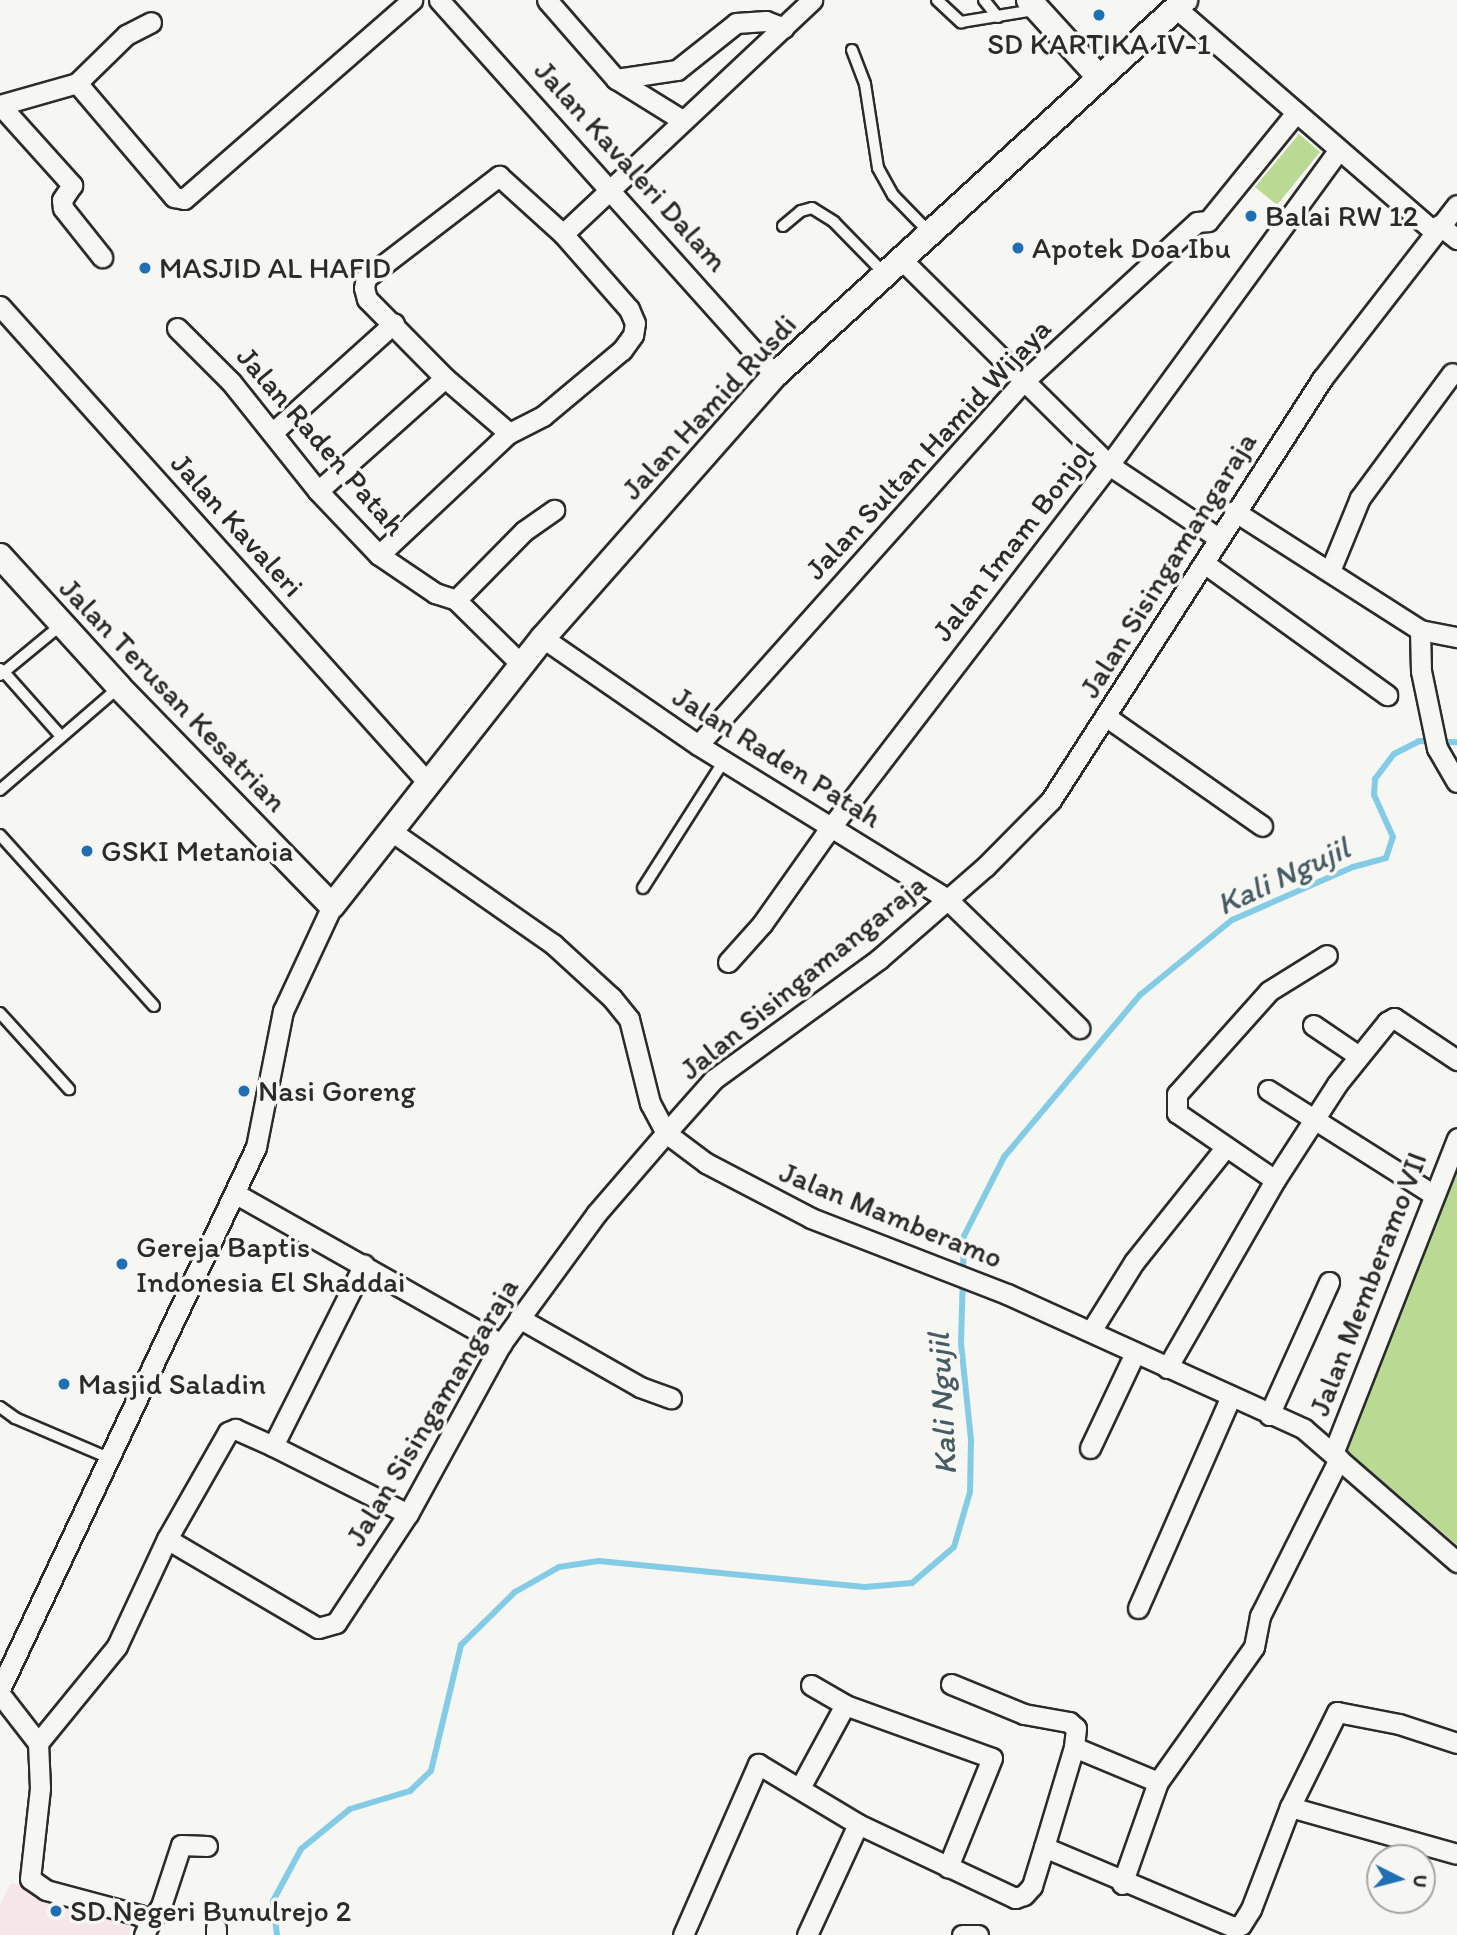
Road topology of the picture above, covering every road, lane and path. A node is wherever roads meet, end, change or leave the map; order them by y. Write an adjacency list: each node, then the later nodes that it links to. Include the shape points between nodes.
1 (412, 0): 15 (street, via 184,199 174,197)
2 (439, 0): 20 (street, Jalan Kavaleri Dalam)
3 (812, 0): 11 (street)
4 (937, 0): 9 (lane, via 961,22)
5 (984, 0): 9 (lane)
6 (560, 4): 14 (street)
7 (1181, 4): 13 (street, Jalan Hamid Rusdi); 17 (street)
8 (1034, 5): 9 (lane); 13 (street)
9 (998, 17)
10 (151, 22): 15 (street, via 126,35)
11 (785, 28): 14 (street, via 766,21 736,23 677,69); 18 (street)
12 (852, 50): 25 (lane, via 865,84 878,167 893,195)
13 (1099, 77): 25 (street, Jalan Hamid Rusdi)
14 (616, 79): 18 (street)
15 (76, 83): 16 (street)
16 (0, 105): 27 (street, via 72,185 62,200 63,208)
17 (1295, 114): 19 (street); 35 (street, Jalan Sultan Hamid Wijaya, via 1208,221 1197,222)
18 (682, 120): 20 (street)
19 (1337, 152): 23 (street); 38 (street, Jalan Imam Bonjol)
20 (612, 188): 24 (street); 33 (street, Jalan Kavaleri Dalam)
21 (1457, 205): 23 (street, Jalan Sisingamangaraja)
22 (783, 226): 28 (lane, via 800,211 812,208)
23 (1436, 228): 26 (street); 41 (street, Jalan Sisingamangaraja, via 1322,379)
24 (563, 234): 30 (street, via 508,180 499,176 489,179 366,278 367,299); 37 (street, via 629,309 633,335 543,416)
25 (930, 234): 28 (street, Jalan Hamid Rusdi)
26 (1457, 239)
27 (102, 257)
28 (894, 267): 33 (street, Jalan Hamid Rusdi); 35 (street)
29 (0, 306): 61 (street, Jalan Kavaleri)
30 (394, 323): 34 (street); 36 (street)
31 (177, 328): 36 (street, Jalan Raden Patah, via 231,382)
32 (1455, 372): 46 (street, via 1360,498)
33 (775, 375): 51 (street, Jalan Hamid Rusdi)
34 (445, 378): 37 (street); 39 (street)
35 (1024, 381): 38 (street); 58 (street, Jalan Sultan Hamid Wijaya)
36 (272, 433): 39 (street, Jalan Raden Patah)
37 (509, 433): 43 (street)
38 (1109, 465): 42 (street); 63 (street, Jalan Imam Bonjol)
39 (318, 491): 43 (street, Jalan Raden Patah)
40 (554, 510): 47 (street, via 524,531)
41 (1234, 511): 42 (street, Jalan Sisingamangaraja); 46 (street)
42 (1217, 537): 45 (street, Jalan Sisingamangaraja)
43 (379, 555): 47 (street, Jalan Raden Patah, via 435,593)
44 (0, 556): 48 (street, Jalan Terusan Kesatrian)
45 (1203, 563): 55 (street); 56 (street, Jalan Sisingamangaraja)
46 (1330, 571): 49 (street)
47 (456, 600): 52 (street, Jalan Raden Patah)
48 (61, 625): 53 (lane); 54 (street, Jalan Terusan Kesatrian)
49 (1420, 631): 50 (street); 60 (street, via 1421,671 1436,739)
50 (1457, 636)
51 (542, 638): 52 (street, Jalan Hamid Rusdi); 58 (street, Jalan Raden Patah)
52 (521, 664): 61 (street, Jalan Hamid Rusdi)
53 (1, 672): 57 (lane)
54 (119, 687): 57 (lane); 69 (street, Jalan Terusan Kesatrian)
55 (1387, 695)
56 (1108, 718): 64 (street); 68 (street, Jalan Sisingamangaraja, via 1051,800)
57 (60, 735): 62 (lane)
58 (698, 745): 59 (street, Jalan Raden Patah)
59 (724, 761): 63 (street, Jalan Raden Patah); 67 (lane)
60 (1457, 782)
61 (429, 784): 65 (street, Jalan Hamid Rusdi)
62 (0, 790)
63 (832, 826): 68 (street, Jalan Raden Patah); 71 (street, Jalan Imam Bonjol, via 762,924)
64 (1262, 826)
65 (391, 831): 69 (street, Jalan Hamid Rusdi); 81 (street, Jalan Mamberamo, via 553,944 612,998 629,1019 650,1103)
66 (0, 835): 72 (lane)
67 (643, 888)
68 (947, 900): 75 (street, Jalan Raden Patah); 81 (street, Jalan Sisingamangaraja, via 879,959 714,1079)
69 (332, 906): 85 (street, via 283,1011 257,1147)
70 (1326, 955): 83 (street, via 1269,991 1180,1087 1177,1113)
71 (728, 962)
72 (154, 1006)
73 (0, 1013): 78 (lane)
74 (1313, 1025): 76 (street)
75 (1079, 1028)
76 (1359, 1056): 77 (street, via 1392,1018); 80 (street)
77 (1457, 1060)
78 (69, 1089)
79 (1268, 1090): 80 (street)
80 (1317, 1118): 84 (street); 86 (street)
81 (666, 1133): 89 (street, Jalan Sisingamangaraja, via 596,1214); 90 (street, Jalan Mamberamo, via 739,1184 811,1218)
82 (1457, 1138): 86 (street, Jalan Memberamo VII)
83 (1225, 1148): 84 (street); 90 (street, via 1133,1262)
84 (1275, 1180): 93 (street)
85 (236, 1194): 87 (street); 101 (street)
86 (1434, 1195): 100 (street, Jalan Memberamo VII)
87 (364, 1264): 91 (street); 98 (street)
88 (1329, 1282): 97 (street)
89 (519, 1318): 91 (street, Jalan Sisingamangaraja); 94 (street, via 640,1387)
90 (1091, 1331): 92 (street, Jalan Mamberamo)
91 (501, 1345): 102 (street, Jalan Sisingamangaraja)
92 (1135, 1353): 93 (street, Jalan Mamberamo); 99 (street)
93 (1167, 1368): 95 (street, Jalan Mamberamo)
94 (671, 1398)
95 (1230, 1398): 97 (street, Jalan Mamberamo); 105 (street)
96 (0, 1407): 101 (lane, via 15,1418)
97 (1269, 1415): 100 (street, Jalan Mamberamo, via 1304,1429)
98 (273, 1446): 102 (street); 103 (street, via 235,1430 228,1432)
99 (1090, 1448)
100 (1336, 1455): 104 (street, Jalan Mamberamo); 113 (street, Jalan Memberamo VII, via 1260,1616 1254,1647)
101 (109, 1458): 108 (street)
102 (408, 1514): 103 (street, Jalan Sisingamangaraja, via 343,1614 328,1628 318,1628)
103 (167, 1539): 111 (street, via 111,1654)
104 (1457, 1562)
105 (1138, 1608)
106 (951, 1684): 112 (street, via 1024,1714 1069,1722 1076,1728)
107 (811, 1685): 109 (street)
108 (0, 1691): 111 (street)
109 (845, 1704): 114 (street); 120 (street, via 992,1758)
110 (1456, 1740): 115 (street, via 1337,1712)
111 (38, 1743): 122 (street, via 40,1788 30,1879 46,1890 139,1915)
112 (1074, 1747): 113 (street); 118 (street)
113 (1158, 1782): 121 (street, Jalan Memberamo VII)
114 (801, 1786): 116 (street); 123 (street, via 761,1764 756,1766)
115 (1290, 1807): 119 (street); 121 (street, via 1241,1925 1224,1925)
116 (858, 1824): 120 (street); 124 (street)
117 (207, 1846): 122 (street, via 179,1847 161,1906)
118 (1044, 1847): 120 (street, via 1032,1886 1015,1898); 121 (street)
119 (1457, 1854)
120 (947, 1867)
121 (1122, 1884)
122 (147, 1929)
123 (684, 1935)
124 (807, 1935)
125 (962, 1935): 126 (street)
126 (978, 1935)

